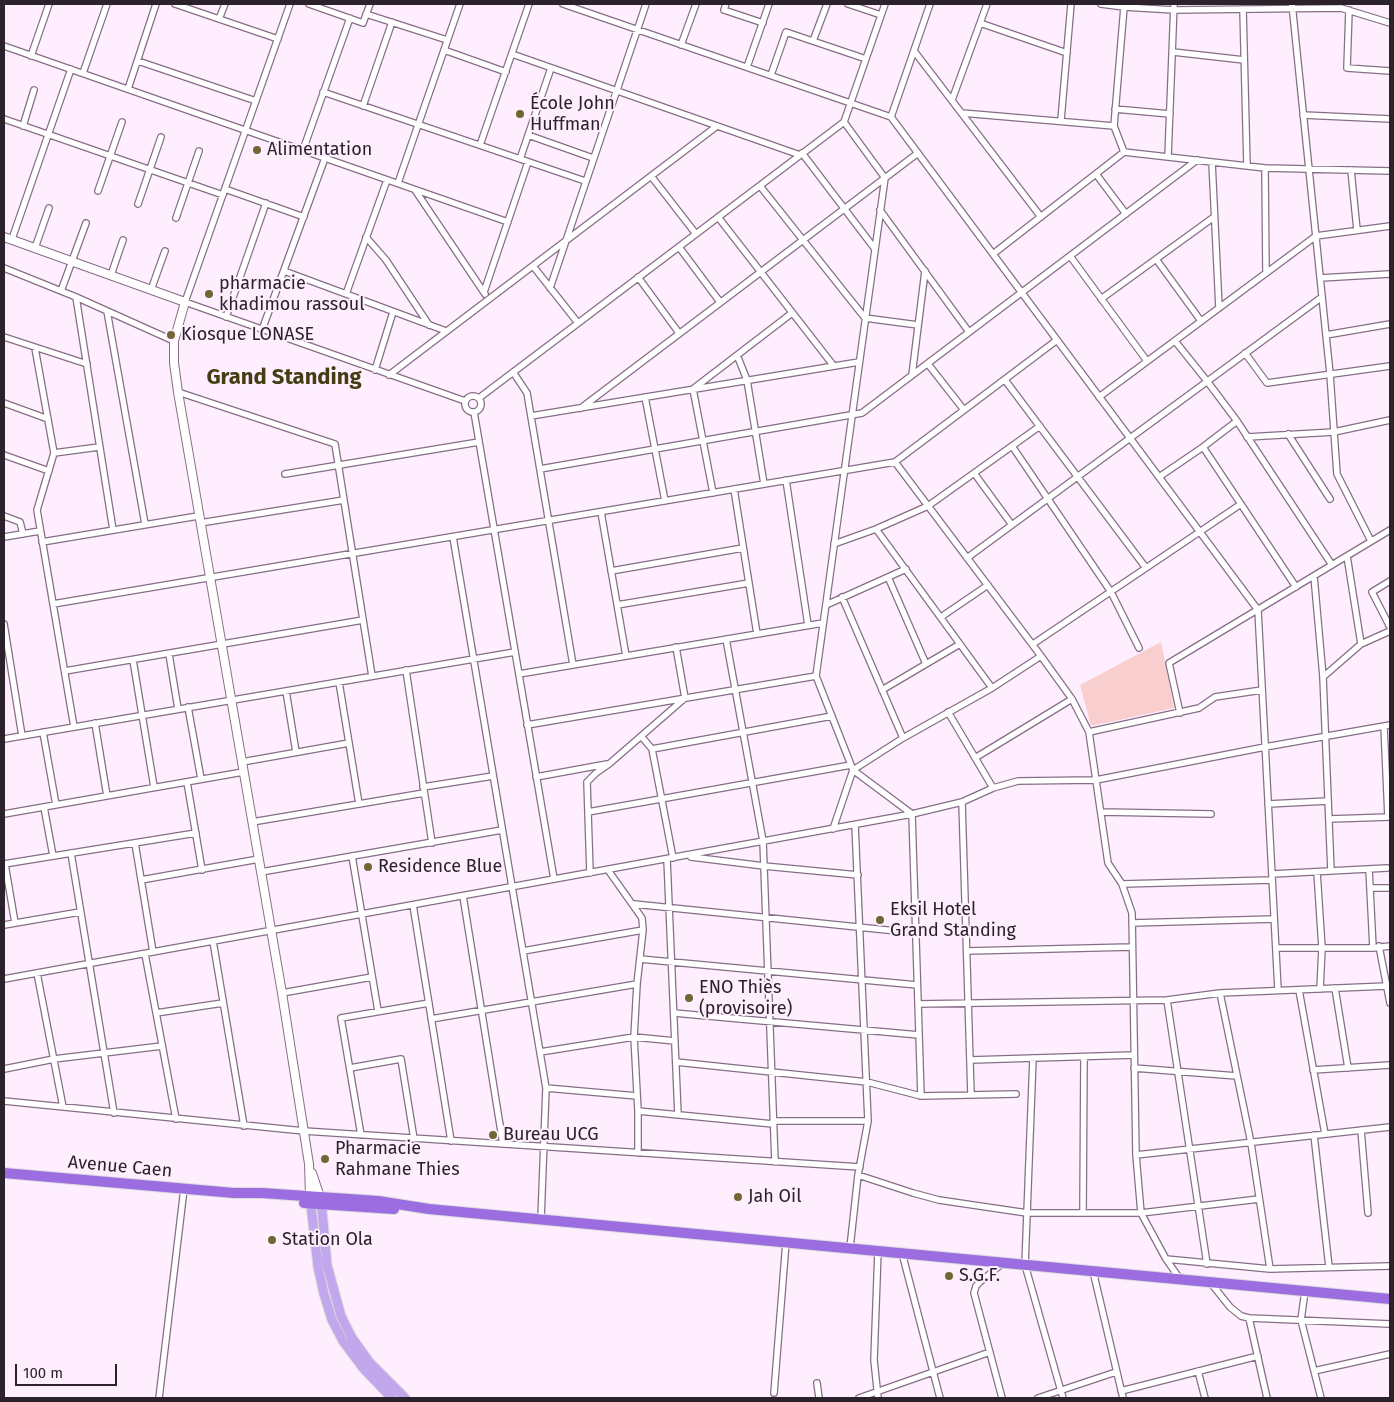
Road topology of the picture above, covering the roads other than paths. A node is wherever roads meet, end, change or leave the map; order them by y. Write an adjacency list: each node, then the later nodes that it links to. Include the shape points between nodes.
1 (49, 4): 47 (street)
2 (107, 4): 56 (street)
3 (156, 4): 50 (street)
4 (175, 4): 31 (street)
5 (225, 4): 31 (street)
6 (290, 4): 37 (street)
7 (309, 4): 30 (street)
8 (370, 4): 28 (street)
9 (460, 4): 38 (street)
10 (529, 4): 46 (street)
11 (563, 4): 36 (street)
12 (646, 4): 36 (street)
13 (696, 4): 40 (street)
14 (726, 4): 33 (street, via 724,10)
15 (769, 4): 33 (street)
16 (827, 4): 39 (street)
17 (848, 4): 29 (street)
18 (885, 4): 29 (street)
19 (930, 4): 43 (street)
20 (987, 4): 34 (street)
21 (1071, 4): 45 (street)
22 (1104, 4): 25 (street)
23 (1292, 6): 26 (street); 27 (street); 69 (street)
24 (1174, 7): 25 (street); 26 (street); 44 (street)
25 (1124, 8): 66 (street)
26 (1243, 9): 49 (street)
27 (1349, 10): 35 (street); 54 (street, via 1347,68)
28 (366, 14): 30 (street, via 363,23); 32 (street)
29 (881, 15): 48 (street)
30 (350, 18): 61 (street)
31 (219, 19): 37 (street)
32 (392, 22): 38 (street); 65 (street)
33 (763, 23): 51 (street)
34 (980, 23): 45 (street); 62 (street)
35 (1390, 23)
36 (637, 29): 40 (street); 60 (street)
37 (278, 38): 63 (street)
38 (447, 40): 42 (street)
39 (813, 41): 48 (street); 57 (street, via 786,32)
40 (681, 44): 51 (street)
41 (4, 46): 47 (street)
42 (444, 50): 55 (street); 76 (street)
43 (914, 51): 62 (street); 70 (street)
44 (1173, 52): 49 (street); 68 (street)
45 (1067, 53): 73 (street)
46 (512, 54): 52 (street); 55 (street)
47 (32, 56): 53 (street)
48 (866, 59): 64 (street)
49 (1244, 60): 98 (street)
50 (138, 61): 58 (street); 63 (street)
51 (747, 67): 57 (street)
52 (551, 68): 60 (street); 82 (street)
53 (71, 69): 56 (street); 81 (street)
54 (1390, 71)
55 (506, 72): 84 (street)
56 (83, 73): 58 (street)
57 (771, 76): 64 (street)
58 (128, 89): 80 (street)
59 (34, 90): 77 (street)
60 (616, 91): 78 (street); 93 (street)
61 (324, 92): 65 (street); 85 (street)
62 (952, 100): 67 (street)
63 (256, 101): 80 (street)
64 (850, 103): 70 (street); 75 (street)
65 (363, 106): 76 (street)
66 (1115, 109): 68 (street); 79 (street)
67 (962, 113): 73 (street); 123 (street)
68 (1170, 114): 91 (street)
69 (1303, 115): 72 (street); 101 (street)
70 (891, 117): 88 (street)
71 (4, 119): 77 (street)
72 (1390, 119)
73 (1061, 120): 79 (street)
74 (122, 122): 90 (street)
75 (844, 122): 89 (street); 106 (street)
76 (418, 124): 84 (street); 110 (street)
77 (23, 126): 81 (street)
78 (717, 126): 89 (street); 105 (street)
79 (1114, 126): 87 (street)
80 (246, 130): 85 (street); 114 (street)
81 (49, 135): 90 (street); 133 (street)
82 (528, 135): 93 (street); 94 (street)
83 (161, 137): 100 (street)
84 (480, 145): 94 (street)
85 (303, 150): 92 (street)
86 (199, 151): 109 (street)
87 (1124, 152): 91 (street); 104 (street)
88 (918, 153): 106 (street); 141 (street)
89 (801, 154): 111 (street); 118 (street)
90 (110, 156): 100 (street); 113 (street)
91 (1168, 157): 95 (street)
92 (325, 158): 107 (street); 121 (street)
93 (593, 158): 108 (street)
94 (520, 159): 96 (street)
95 (1197, 160): 97 (street); 120 (street)
96 (528, 162): 108 (street); 126 (street)
97 (1212, 162): 98 (street); 124 (street)
98 (1247, 166): 99 (street)
99 (1265, 168): 101 (street); 150 (street)
100 (150, 170): 109 (street); 116 (street)
101 (1309, 170): 102 (street); 131 (street)
102 (1351, 170): 103 (street); 129 (street)
103 (1390, 171)
104 (1096, 174): 120 (street); 123 (street)
105 (651, 176): 130 (street); 136 (street)
106 (885, 178): 118 (street); 119 (street)
107 (387, 180): 110 (street); 132 (street)
108 (586, 181): 136 (street)
109 (188, 183): 114 (street); 125 (street)
110 (398, 183): 112 (street)
111 (760, 186): 122 (street); 135 (street)
112 (415, 190): 126 (street); 159 (street)
113 (98, 191)
114 (224, 192): 115 (street); 166 (street)
115 (266, 203): 121 (street); 172 (street)
116 (138, 204)
117 (49, 208): 138 (street)
118 (844, 209): 135 (street); 139 (street)
119 (880, 210): 139 (street); 147 (street)
120 (1126, 214): 142 (street)
121 (304, 217): 148 (street)
122 (718, 217): 130 (street); 149 (street)
123 (1041, 217): 141 (street)
124 (1214, 217): 143 (street); 168 (street)
125 (176, 218)
126 (508, 222): 159 (street)
127 (86, 223): 144 (street)
128 (1390, 226): 129 (street)
129 (1357, 230): 131 (street)
130 (696, 234): 137 (street)
131 (1316, 236): 150 (street); 155 (street)
132 (366, 237): 161 (street); 177 (street, via 386,260)
133 (8, 238): 138 (street)
134 (124, 240): 152 (street)
135 (802, 240): 149 (street); 173 (street)
136 (565, 241): 145 (street); 156 (street)
137 (679, 247): 154 (street); 167 (street)
138 (35, 248): 144 (street)
139 (875, 249): 173 (street)
140 (165, 252): 157 (street)
141 (993, 254): 160 (street)
142 (1070, 256): 160 (street); 165 (street)
143 (1156, 259): 165 (street); 174 (street)
144 (72, 261): 152 (street); 158 (street)
145 (532, 266): 156 (street); 164 (street)
146 (5, 269): 153 (street); 158 (street)
147 (925, 270): 178 (street); 181 (street)
148 (284, 271): 161 (street); 179 (street)
149 (761, 272): 167 (street); 171 (street)
150 (1266, 273): 168 (street)
151 (1390, 274): 155 (street)
152 (111, 275): 157 (street)
153 (4, 276)
154 (638, 277): 175 (street); 182 (street)
155 (1320, 278): 163 (street)
156 (550, 288): 175 (street)
157 (151, 290): 166 (street)
158 (62, 291): 162 (street)
159 (484, 292): 164 (street)
160 (1022, 292): 181 (street); 185 (street)
161 (346, 294): 170 (street)
162 (76, 297): 169 (street); 193 (street)
163 (1322, 297): 183 (street); 189 (street)
164 (489, 299): 180 (street)
165 (1101, 299): 191 (street)
166 (185, 302): 172 (street); 186 (street)
167 (720, 302): 182 (street)
168 (1219, 308): 174 (street)
169 (107, 311): 186 (street); 257 (street)
170 (393, 312): 177 (street); 197 (street)
171 (792, 313): 190 (street); 195 (street)
172 (226, 317): 179 (street)
173 (865, 318): 178 (street); 192 (street)
174 (1201, 321): 187 (street)
175 (578, 323): 198 (street)
176 (1390, 324): 183 (street)
177 (429, 325): 180 (street)
178 (918, 325): 201 (street)
179 (262, 330): 197 (street)
180 (446, 331): 200 (street)
181 (969, 332): 194 (street)
182 (679, 333): 212 (street)
183 (1326, 334): 199 (street)
184 (4, 337): 188 (street)
185 (1057, 340): 203 (street); 208 (street)
186 (174, 341): 206 (street)
187 (1175, 341): 191 (street); 204 (street)
188 (35, 348): 193 (street); 217 (street)
189 (1245, 353): 199 (street, via 1267,383); 204 (street)
190 (737, 355): 202 (street); 205 (street)
191 (1147, 361): 208 (street)
192 (859, 362): 195 (street); 216 (street)
193 (87, 364): 229 (street)
194 (928, 364): 201 (street); 213 (street)
195 (832, 365): 202 (street)
196 (1390, 366): 199 (street)
197 (375, 370): 200 (street)
198 (513, 372): 209 (street); 215 (street, via 527,393)
199 (1330, 374): 222 (street)
200 (389, 375): 210 (street)
201 (912, 375): 216 (street, via 862,413)
202 (747, 380): 205 (street); 221 (street)
203 (1005, 380): 213 (street); 220 (street)
204 (1207, 381): 219 (street); 225 (street)
205 (693, 389): 207 (street); 226 (street)
206 (178, 392): 235 (street, via 335,444); 255 (street)
207 (645, 397): 212 (street); 231 (street)
208 (1099, 397): 225 (street)
209 (479, 398): 210 (street, via 471,396); 214 (street, via 481,406)
210 (465, 401): 214 (street, via 466,409)
211 (4, 403): 217 (street)
212 (581, 408): 215 (street)
213 (964, 410): 234 (street)
214 (474, 412): 227 (street)
215 (531, 416): 236 (street)
216 (852, 416): 221 (street); 238 (street)
217 (48, 419): 232 (street)
218 (1390, 420): 222 (street)
219 (1236, 421): 224 (street); 230 (street)
220 (1040, 426): 228 (street); 241 (street)
221 (756, 432): 226 (street); 244 (street)
222 (1334, 432): 223 (street); 268 (street, via 1337,474)
223 (1288, 434): 224 (street); 248 (street)
224 (1247, 437): 275 (street)
225 (1130, 438): 241 (street); 242 (street)
226 (703, 441): 231 (street); 246 (street)
227 (479, 442): 235 (street); 261 (street)
228 (1012, 446): 239 (street); 247 (street)
229 (99, 447): 232 (street); 260 (street)
230 (1203, 448): 242 (street); 251 (street)
231 (655, 449): 236 (street); 250 (street)
232 (54, 453): 237 (street)
233 (4, 456): 237 (street)
234 (895, 462): 238 (street); 252 (street)
235 (338, 466): 240 (street); 249 (street)
236 (540, 469): 256 (street)
237 (49, 471): 263 (street, via 37,510)
238 (843, 471): 243 (street); 270 (street)
239 (974, 473): 252 (street); 258 (street)
240 (285, 474)
241 (1078, 476): 247 (street); 276 (street)
242 (1159, 477): 264 (street)
243 (786, 480): 244 (street); 296 (street)
244 (764, 484): 245 (street)
245 (734, 489): 246 (street); 271 (street)
246 (713, 493): 250 (street)
247 (1048, 498): 258 (street); 286 (street)
248 (1330, 499)
249 (344, 500): 255 (street); 272 (street)
250 (665, 501): 253 (street)
251 (1241, 504): 264 (street); 285 (street)
252 (928, 506): 259 (street); 274 (street)
253 (601, 512): 256 (street); 278 (street)
254 (4, 516): 265 (street, via 20,522)
255 (199, 519): 257 (street); 281 (street)
256 (549, 521): 261 (street); 314 (street)
257 (145, 524): 260 (street)
258 (1012, 525): 274 (street)
259 (876, 529): 270 (street); 277 (street)
260 (113, 530): 269 (street)
261 (494, 530): 267 (street); 307 (street)
262 (1390, 530): 268 (street)
263 (40, 531): 265 (street); 269 (street)
264 (1200, 532): 276 (street); 291 (street)
265 (22, 534): 266 (street)
266 (4, 537)
267 (452, 537): 272 (street); 311 (street)
268 (1371, 541): 273 (street)
269 (42, 542): 288 (street)
270 (834, 544): 290 (street)
271 (743, 548): 278 (street); 283 (street)
272 (352, 554): 281 (street); 293 (street)
273 (1347, 556): 275 (street); 304 (street)
274 (967, 558): 284 (street)
275 (1332, 565): 279 (street)
276 (1146, 568): 286 (street)
277 (906, 569): 280 (street); 292 (street)
278 (611, 571): 289 (street)
279 (1314, 576): 285 (street); 320 (street)
280 (888, 577): 287 (street); 313 (street)
281 (209, 578): 288 (street); 301 (street)
282 (1390, 581): 297 (street, via 1372,592)
283 (749, 583): 289 (street); 299 (street)
284 (988, 585): 292 (street); 303 (street)
285 (1296, 587): 291 (street)
286 (1111, 592): 303 (street); 306 (street)
287 (842, 597): 290 (street); 324 (street)
288 (53, 604): 316 (street)
289 (617, 605): 309 (street)
290 (826, 605): 294 (street)
291 (1258, 610): 325 (street); 333 (street, via 1169,664)
292 (941, 618): 302 (street)
293 (363, 620): 301 (street); 318 (street)
294 (823, 623): 296 (street); 319 (street)
295 (4, 624): 343 (street)
296 (808, 625): 299 (street)
297 (1390, 627)
298 (1390, 631): 304 (street)
299 (757, 634): 300 (street)
300 (726, 639): 305 (street); 323 (street)
301 (221, 644): 308 (street); 329 (street)
302 (960, 644): 313 (street); 322 (street)
303 (1032, 644): 310 (street)
304 (1361, 644): 320 (street)
305 (676, 647): 309 (street); 327 (street)
306 (1139, 648)
307 (515, 652): 311 (street); 317 (street)
308 (169, 654): 312 (street); 331 (street)
309 (626, 656): 314 (street)
310 (1041, 656): 322 (street); 328 (street)
311 (473, 659): 315 (street); 357 (street)
312 (133, 660): 316 (street); 334 (street)
313 (926, 664): 324 (street)
314 (573, 665): 317 (street)
315 (406, 670): 318 (street); 365 (street)
316 (64, 671): 339 (street)
317 (518, 674): 337 (street)
318 (372, 676): 321 (street)
319 (816, 676): 323 (street); 335 (street)
320 (1323, 678): 345 (street)
321 (339, 682): 326 (street); 348 (street)
322 (992, 688): 332 (street)
323 (735, 690): 327 (street); 341 (street)
324 (882, 690): 346 (street)
325 (1262, 690): 333 (street, via 1214,697 1199,708); 349 (street)
326 (286, 691): 329 (street); 351 (street)
327 (685, 698): 337 (street); 344 (street)
328 (1072, 699): 342 (street); 352 (street)
329 (231, 700): 330 (street); 353 (street)
330 (188, 708): 331 (street); 359 (street)
331 (178, 709): 334 (street)
332 (948, 712): 346 (street); 352 (street)
333 (1180, 713): 342 (street)
334 (142, 715): 336 (street); 363 (street)
335 (832, 716): 341 (street); 355 (street)
336 (95, 723): 339 (street); 366 (street)
337 (527, 725): 358 (street)
338 (1387, 725): 345 (street); 368 (street)
339 (74, 727): 340 (street)
340 (43, 732): 343 (street); 373 (street)
341 (743, 732): 350 (street); 362 (street)
342 (1089, 732): 360 (street)
343 (22, 736): 347 (street)
344 (641, 736): 350 (street); 354 (street)
345 (1324, 737): 349 (street); 370 (street)
346 (903, 738): 355 (street)
347 (4, 739)
348 (349, 743): 351 (street); 371 (street)
349 (1265, 747): 360 (street); 372 (street)
350 (652, 749): 367 (street)
351 (296, 752): 353 (street)
352 (975, 758): 364 (street)
353 (242, 762): 356 (street)
354 (609, 764): 358 (street); 375 (street, via 587,782)
355 (852, 767): 362 (street); 378 (street); 384 (street)
356 (243, 772): 359 (street); 382 (street)
357 (493, 776): 365 (street); 385 (street)
358 (536, 777): 408 (street)
359 (201, 779): 361 (street)
360 (1096, 780): 364 (street, via 1018,781); 376 (street)
361 (187, 782): 363 (street); 386 (street)
362 (752, 782): 367 (street); 387 (street)
363 (154, 787): 366 (street)
364 (993, 788): 369 (street)
365 (424, 790): 371 (street); 388 (street)
366 (107, 796): 373 (street)
367 (662, 798): 375 (street); 394 (street)
368 (1389, 799): 380 (street)
369 (962, 802): 378 (street); 436 (street)
370 (1328, 802): 372 (street); 381 (street)
371 (359, 804): 382 (street)
372 (1268, 804): 407 (street)
373 (56, 805): 374 (street)
374 (44, 807): 377 (street); 391 (street)
375 (588, 812): 405 (street)
376 (1101, 812): 379 (street); 410 (street, via 1108,863)
377 (4, 814)
378 (912, 814): 383 (street); 428 (street)
379 (1211, 814)
380 (1389, 817): 381 (street)
381 (1329, 820): 402 (street)
382 (252, 822): 395 (street)
383 (855, 825): 384 (street); 406 (street)
384 (833, 829): 387 (street)
385 (502, 830): 388 (street); 411 (street)
386 (196, 833): 389 (street); 400 (street)
387 (763, 841): 393 (street); 397 (street)
388 (432, 842): 392 (street)
389 (135, 843): 390 (street); 409 (street)
390 (71, 853): 391 (street); 418 (street)
391 (53, 856): 396 (street)
392 (352, 856): 403 (street); 419 (street)
393 (685, 856): 394 (street); 397 (street)
394 (670, 858): 401 (street); 417 (street)
395 (258, 859): 400 (street); 403 (street)
396 (5, 864): 422 (street)
397 (764, 866): 406 (street); 420 (street)
398 (1387, 868): 399 (street)
399 (1369, 869): 402 (street); 412 (street)
400 (202, 870): 409 (street)
401 (608, 870): 405 (street); 415 (street)
402 (1331, 871): 404 (street)
403 (261, 872): 427 (street)
404 (1317, 872): 407 (street); 434 (street)
405 (590, 873): 408 (street)
406 (858, 875): 425 (street)
407 (1272, 877): 410 (street); 421 (street)
408 (554, 879): 411 (street)
409 (141, 880): 437 (street)
410 (1122, 884): 423 (street)
411 (512, 887): 414 (street); 435 (street)
412 (1370, 888): 413 (street); 432 (street)
413 (1390, 888)
414 (463, 896): 416 (street); 465 (street)
415 (634, 904): 417 (street); 426 (street, via 642,918)
416 (413, 905): 419 (street); 460 (street)
417 (670, 908): 420 (street); 440 (street)
418 (80, 912): 422 (street); 441 (street)
419 (362, 914): 427 (street); 444 (street)
420 (766, 918): 425 (street); 442 (street)
421 (1274, 919): 423 (street); 433 (street)
422 (15, 923): 424 (street)
423 (1132, 923): 431 (street)
424 (4, 925)
425 (860, 927): 428 (street); 446 (street)
426 (643, 930): 435 (street); 439 (street)
427 (271, 931): 429 (street); 454 (street)
428 (916, 933): 448 (street)
429 (213, 941): 437 (street); 458 (street)
430 (1390, 946): 432 (street)
431 (1132, 947): 436 (street); 456 (street)
432 (1376, 947): 434 (street); 449 (street)
433 (1276, 948): 434 (street); 452 (street)
434 (1322, 948): 451 (street)
435 (523, 951): 459 (street)
436 (966, 951): 461 (street)
437 (153, 952): 438 (street)
438 (145, 954): 441 (street); 466 (street)
439 (640, 959): 440 (street); 447 (street)
440 (672, 962): 442 (street); 467 (street)
441 (88, 964): 443 (street); 476 (street)
442 (768, 971): 446 (street); 469 (street)
443 (37, 973): 445 (street); 480 (street)
444 (372, 978): 454 (street); 464 (street)
445 (4, 979)
446 (862, 979): 448 (street); 470 (street)
447 (637, 984): 459 (street); 472 (street)
448 (917, 984): 463 (street)
449 (1387, 986): 450 (street); 462 (street)
450 (1335, 988): 451 (street); 486 (street)
451 (1320, 989): 453 (street)
452 (1278, 990): 453 (street); 455 (street)
453 (1299, 990): 488 (street)
454 (282, 993): 509 (street)
455 (1220, 993): 457 (street); 491 (street)
456 (1133, 1000): 457 (street); 461 (street); 477 (street)
457 (1167, 1000): 489 (street)
458 (223, 1002): 466 (street); 506 (street)
459 (531, 1002): 465 (street); 475 (street)
460 (429, 1003): 464 (street); 468 (street)
461 (968, 1003): 463 (street); 481 (street)
462 (1390, 1003)
463 (918, 1004): 471 (street)
464 (378, 1011): 484 (street, via 341,1018)
465 (482, 1011): 468 (street); 516 (street)
466 (156, 1012): 474 (street)
467 (674, 1013): 469 (street); 473 (street)
468 (431, 1019): 514 (street)
469 (770, 1022): 470 (street); 490 (street)
470 (865, 1030): 471 (street); 492 (street)
471 (919, 1035): 497 (street)
472 (634, 1037): 473 (street); 475 (street); 496 (street)
473 (675, 1041): 482 (street)
474 (162, 1046): 476 (street); 503 (street)
475 (540, 1052): 493 (street)
476 (103, 1053): 480 (street); 501 (street)
477 (1134, 1055): 478 (street); 485 (street)
478 (1084, 1057): 479 (street); 531 (street)
479 (1032, 1058): 481 (street); 530 (street)
480 (54, 1059): 487 (street); 499 (street)
481 (970, 1060): 495 (street)
482 (676, 1062): 490 (street); 502 (street)
483 (1390, 1065): 486 (street)
484 (350, 1068): 511 (street); 513 (street, via 401,1060)
485 (1134, 1068): 489 (street); 520 (street)
486 (1348, 1068): 488 (street)
487 (4, 1069)
488 (1313, 1070): 510 (street)
489 (1179, 1071): 491 (street); 518 (street)
490 (771, 1072): 492 (street); 504 (street)
491 (1237, 1076): 515 (street)
492 (867, 1082): 497 (street); 505 (street)
493 (546, 1088): 496 (street); 517 (street)
494 (1016, 1094): 495 (street)
495 (971, 1095): 497 (street)
496 (637, 1096): 500 (street)
497 (921, 1096)
498 (4, 1101): 499 (street)
499 (63, 1108): 501 (street)
500 (638, 1111): 502 (street); 519 (street)
501 (114, 1112): 503 (street)
502 (678, 1115): 504 (street)
503 (176, 1119): 506 (street)
504 (773, 1122): 505 (street); 521 (street)
505 (868, 1122): 522 (street)
506 (244, 1126): 509 (street)
507 (1390, 1127): 508 (street)
508 (1361, 1130): 510 (street); 532 (street)
509 (304, 1132): 511 (street); 527 (street)
510 (1325, 1134): 512 (street)
511 (361, 1135): 513 (street)
512 (1314, 1135): 515 (street); 543 (street)
513 (414, 1138): 514 (street)
514 (450, 1141): 516 (street)
515 (1251, 1142): 518 (street); 526 (street)
516 (503, 1144): 517 (street)
517 (545, 1147): 519 (street); 533 (street)
518 (1191, 1149): 520 (street); 528 (street)
519 (638, 1153): 521 (street)
520 (1136, 1156): 529 (street)
521 (775, 1162): 522 (street)
522 (860, 1167): 524 (street)
523 (4, 1173): 525 (highway, Avenue Caen)
524 (858, 1175): 530 (street, via 939,1200); 535 (street)
525 (184, 1189): 527 (highway, Avenue Caen); 566 (street)
526 (1259, 1199): 528 (street); 544 (street)
527 (316, 1200): 533 (highway, Avenue Caen, via 377,1209 429,1209); 565 (main road, via 318,1267 332,1320 364,1369)
528 (1199, 1206): 529 (street); 540 (street)
529 (1141, 1212): 531 (street); 538 (street)
530 (1026, 1213): 531 (street); 541 (street)
531 (1083, 1213)
532 (1368, 1213)
533 (541, 1220): 534 (highway, Avenue Caen)
534 (786, 1242): 535 (highway, Avenue Caen); 563 (street)
535 (850, 1248): 536 (highway, Avenue Caen)
536 (878, 1251): 537 (highway, Avenue Caen); 564 (street, via 874,1360)
537 (902, 1253): 539 (highway, Avenue Caen); 557 (street)
538 (1166, 1259): 540 (street); 546 (street)
539 (1003, 1263): 541 (highway, Avenue Caen); 553 (street, via 976,1286 974,1293)
540 (1207, 1264): 544 (street)
541 (1025, 1265): 545 (highway, Avenue Caen); 561 (street)
542 (1390, 1266): 543 (street)
543 (1329, 1267): 544 (street)
544 (1270, 1269)
545 (1093, 1271): 546 (highway, Avenue Caen); 558 (street)
546 (1181, 1279): 547 (highway, Avenue Caen)
547 (1210, 1282): 548 (highway, Avenue Caen); 550 (street, via 1230,1307)
548 (1305, 1291): 549 (highway, Avenue Caen); 551 (street)
549 (1390, 1299)
550 (1248, 1318): 551 (street); 555 (street)
551 (1301, 1320): 552 (street); 556 (street)
552 (1390, 1324)
553 (990, 1352): 557 (street); 570 (street)
554 (1390, 1354): 556 (street)
555 (1258, 1356): 559 (street); 575 (street)
556 (1314, 1371): 576 (street)
557 (933, 1372): 564 (street); 569 (street)
558 (1116, 1372): 561 (street); 562 (street)
559 (1198, 1372): 562 (street); 574 (street)
560 (817, 1383): 567 (street)
561 (1061, 1390): 571 (street); 572 (street)
562 (1122, 1391): 573 (street)
563 (774, 1393)
564 (878, 1395): 568 (street)
565 (397, 1397)
566 (160, 1398)
567 (819, 1398)
568 (859, 1398)
569 (940, 1398)
570 (1002, 1398)
571 (1038, 1398)
572 (1063, 1398)
573 (1124, 1398)
574 (1205, 1398)
575 (1267, 1398)
576 (1321, 1398)

